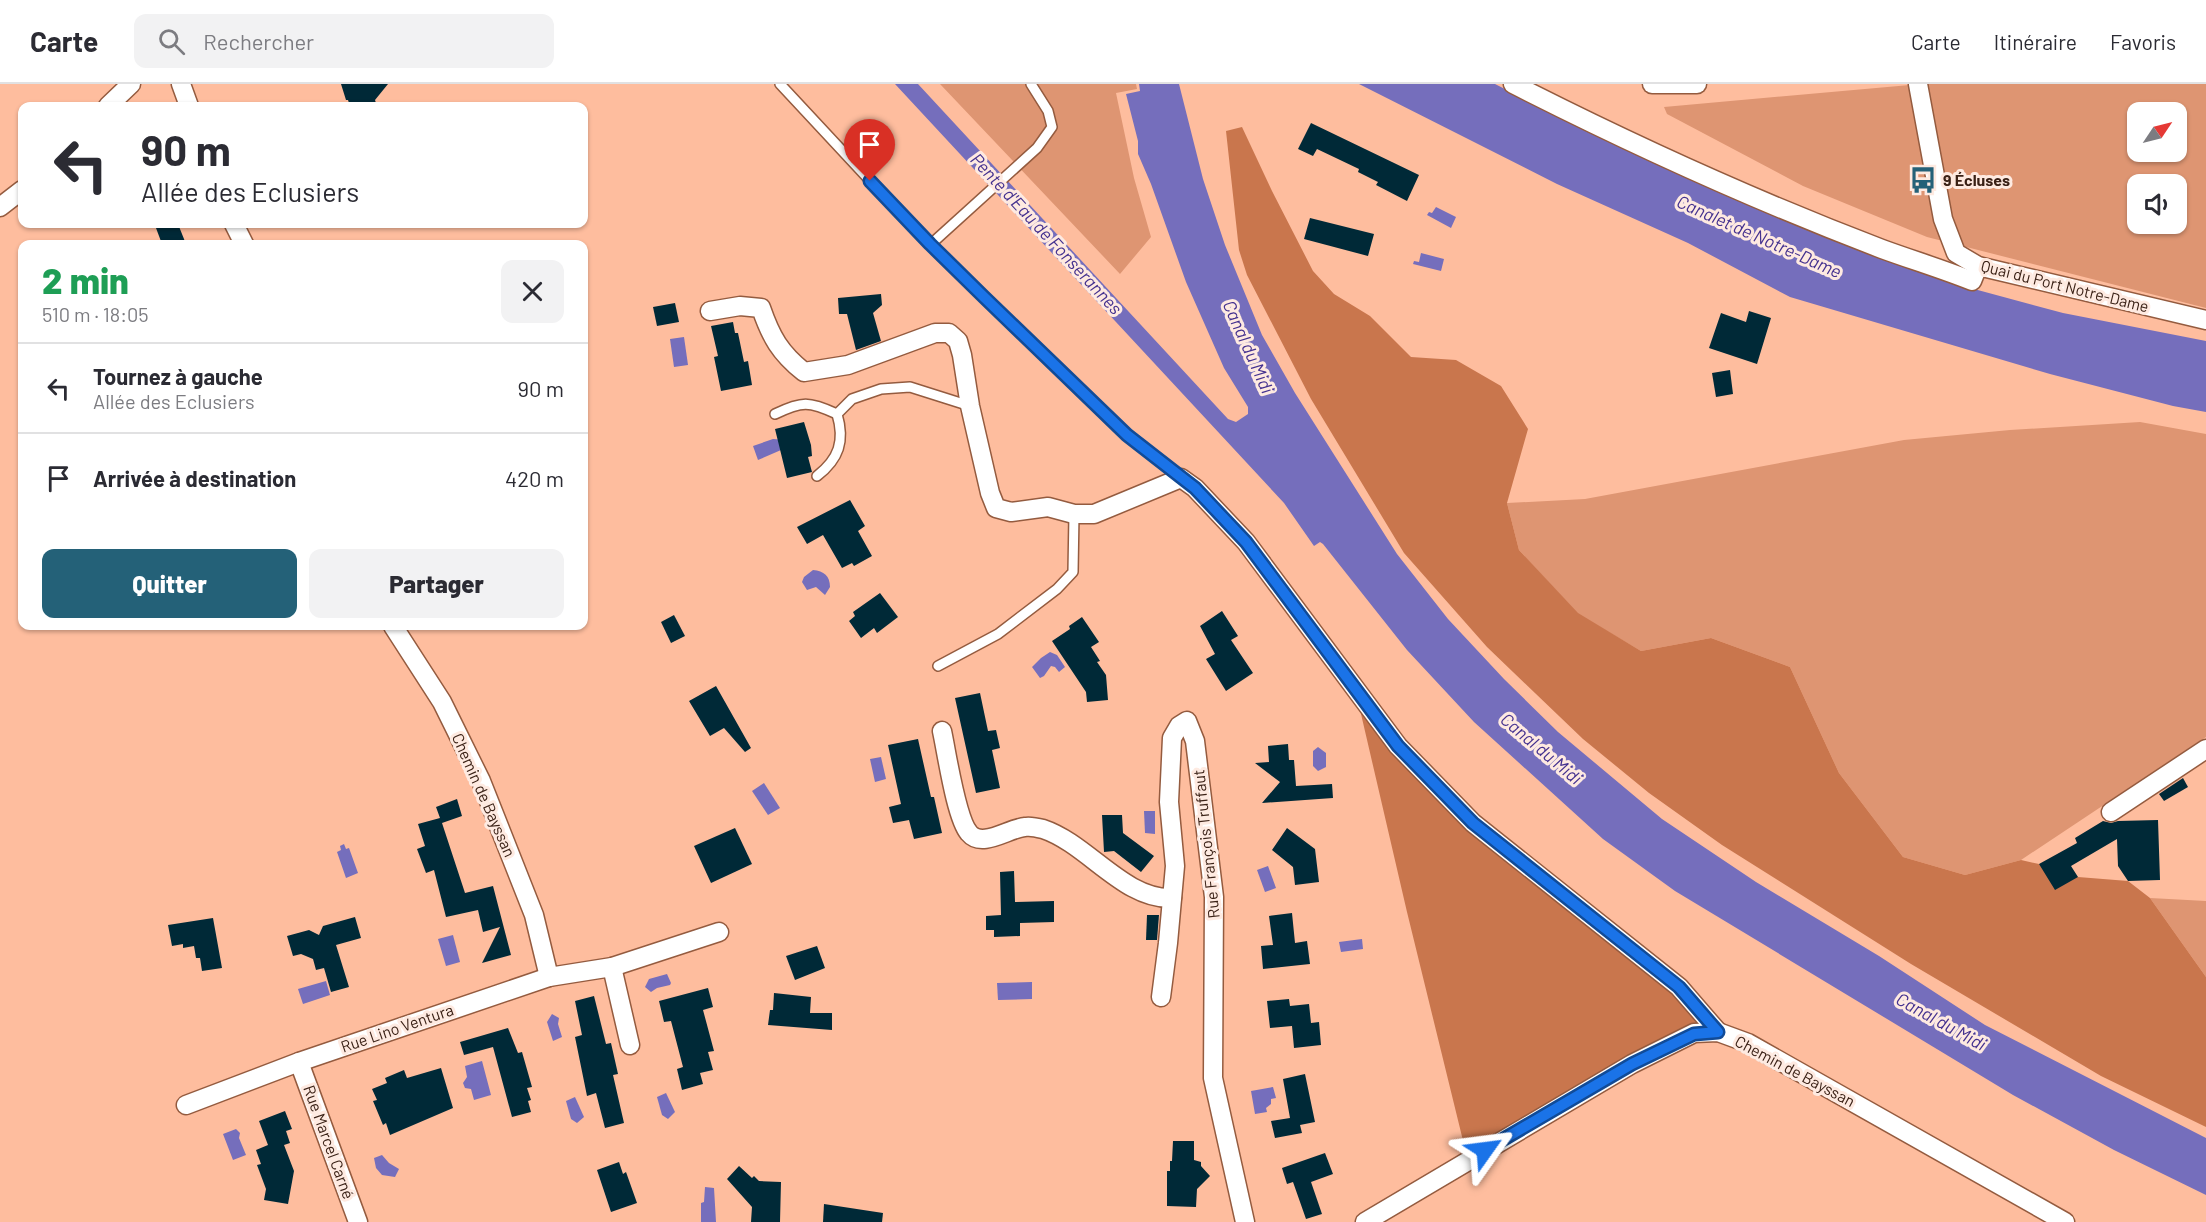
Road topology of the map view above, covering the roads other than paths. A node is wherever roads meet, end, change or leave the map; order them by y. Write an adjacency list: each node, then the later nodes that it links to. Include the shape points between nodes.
1 (130, 84): 9 (street)
2 (181, 84): 10 (street)
3 (780, 84): 13 (lane)
4 (1031, 84): 13 (lane, via 1048,111 1052,127 1037,148)
5 (1513, 84): 14 (street, via 1718,182 1883,249 1972,281)
6 (1652, 84): 7 (street)
7 (1697, 84)
8 (1918, 84): 14 (street, Quai du Port Notre-Dame, via 1943,219 1956,252)
9 (112, 102)
10 (188, 102)
11 (18, 193): 12 (street)
12 (0, 207)
13 (930, 244): 21 (lane, via 1127,435)
14 (1978, 266): 16 (street, Quai du Port Notre-Dame)
15 (710, 311): 17 (street, via 740,306 761,308 769,332 786,358 804,372 848,365 935,333 949,333 958,341)
16 (2206, 320)
17 (970, 406): 19 (lane, via 910,387 881,389 852,399); 22 (street, via 996,508 1011,512 1048,507)
18 (775, 414): 19 (lane, via 797,404 819,406)
19 (837, 414): 20 (lane, via 842,430 839,448 831,465)
20 (817, 477)
21 (1181, 478): 22 (street, via 1094,514); 33 (street, via 1246,542 1398,746 1458,808 1679,987)
22 (1074, 514): 24 (lane, via 1072,572 1057,590 998,634)
23 (396, 630): 31 (street, Chemin de Bayssan, via 442,702 481,781 534,915)
24 (938, 666)
25 (942, 731): 28 (street, via 962,822 970,836 981,840 1025,827 1043,829 1072,844 1136,889 1159,899)
26 (2206, 750): 27 (street)
27 (2111, 812)
28 (1172, 898): 32 (street, Rue François Truffaut); 38 (street, Rue François Truffaut, via 1172,738 1187,721 1195,741 1214,897 1213,1078)
29 (719, 932): 30 (street, Rue Lino Ventura)
30 (612, 967): 31 (street, Rue Lino Ventura); 34 (street)
31 (549, 976): 35 (street, Rue Lino Ventura)
32 (1161, 997)
33 (1718, 1032): 39 (street, Chemin de Bayssan, via 1694,1034 1632,1064); 40 (street, Chemin de Bayssan, via 1748,1043)
34 (630, 1045)
35 (299, 1062): 36 (street, Rue Lino Ventura); 37 (street, Rue Marcel Carné)
36 (186, 1105)
37 (358, 1222)
38 (1245, 1222)
39 (1365, 1222)
40 (2065, 1222)

